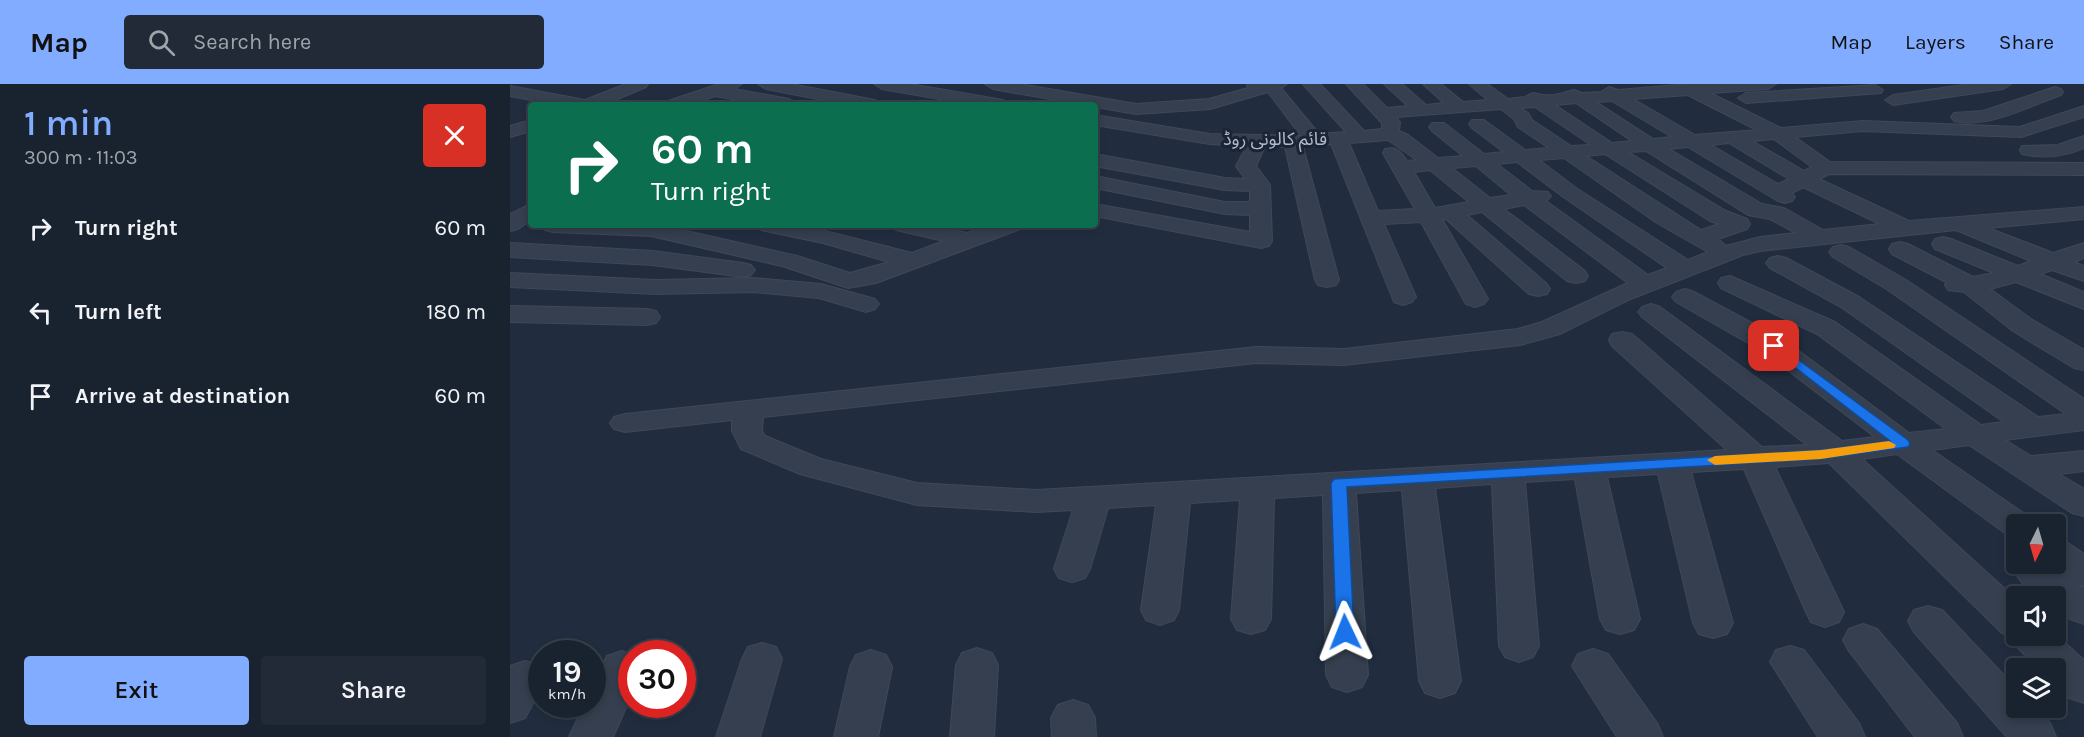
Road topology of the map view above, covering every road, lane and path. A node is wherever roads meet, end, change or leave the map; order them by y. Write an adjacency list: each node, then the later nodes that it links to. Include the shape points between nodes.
1 (640, 84): 37 (street)
2 (735, 84): 25 (street)
3 (766, 84): 34 (street)
4 (822, 84): 34 (street)
5 (882, 84): 28 (street)
6 (964, 84): 28 (street)
7 (993, 84): 41 (street)
8 (1311, 84): 65 (street)
9 (1354, 84): 50 (street)
10 (1392, 84): 47 (street)
11 (1431, 84): 44 (street)
12 (1477, 84): 43 (street)
13 (1513, 84): 35 (street)
14 (1557, 84): 30 (street)
15 (1596, 84): 29 (street)
16 (1768, 84): 19 (street)
17 (2003, 84): 31 (street)
18 (1275, 85): 26 (street); 70 (street)
19 (1684, 86): 22 (street); 33 (street)
20 (1870, 86): 33 (street); 49 (street)
21 (2030, 86): 23 (street)
22 (1640, 88): 29 (street); 46 (street)
23 (2058, 88): 32 (street); 45 (street)
24 (510, 91): 36 (street)
25 (715, 91): 34 (street); 38 (street)
26 (1232, 91): 27 (street, via 1172,95); 42 (street, via 1190,106 1161,110); 68 (street, via 1251,99)
27 (1151, 92)
28 (944, 94): 40 (street)
29 (1614, 95): 30 (street); 71 (street)
30 (1579, 98): 35 (street); 74 (street)
31 (1951, 98): 45 (street, via 1975,98); 49 (street)
32 (2084, 99)
33 (1711, 100): 51 (street)
34 (789, 101): 39 (street)
35 (1537, 101): 43 (street); 75 (street)
36 (570, 102)
37 (594, 102)
38 (683, 102)
39 (810, 102)
40 (966, 102)
41 (1096, 102)
42 (1098, 102)
43 (1503, 104): 44 (street); 54 (street)
44 (1459, 107): 47 (street)
45 (2010, 107): 49 (street, via 1976,117)
46 (1676, 109)
47 (1422, 110): 50 (street)
48 (2084, 111): 64 (street)
49 (1894, 112): 51 (street); 60 (street); 64 (street)
50 (1383, 113): 65 (street, via 1391,122)
51 (1738, 114): 63 (street)
52 (510, 119): 55 (street)
53 (1098, 120): 68 (street, قائم کالونی روڈ)
54 (1523, 120): 56 (street, قائم کالونی روڈ); 77 (street)
55 (528, 123)
56 (1478, 124): 59 (street, قائم کالونی روڈ); 79 (street)
57 (528, 125): 62 (street)
58 (1706, 126): 66 (street)
59 (1438, 127): 65 (street, قائم کالونی روڈ); 81 (street)
60 (1851, 127): 61 (street); 80 (street)
61 (1814, 129): 63 (street); 80 (street)
62 (510, 132)
63 (1775, 132): 66 (street); 87 (street)
64 (2021, 132): 78 (street)
65 (1380, 135): 67 (street, قائم کالونی روڈ); 83 (street, via 1402,139); 86 (street)
66 (1728, 137): 71 (street); 89 (street)
67 (1338, 139): 70 (street, قائم کالونی روڈ); 104 (street)
68 (1237, 140): 69 (street, قائم کالونی روڈ)
69 (1259, 141): 70 (street, قائم کالونی روڈ); 85 (street)
70 (1303, 141): 130 (street)
71 (1690, 141): 74 (street); 96 (street)
72 (2084, 141): 78 (street)
73 (1098, 145): 85 (street, via 1212,165)
74 (1650, 145): 75 (street); 117 (street, via 1756,210 1776,213)
75 (1608, 148): 77 (street); 113 (street, via 1718,216 1738,224)
76 (1993, 149): 78 (street)
77 (1567, 151): 79 (street); 92 (street)
78 (2061, 151): 84 (street)
79 (1520, 155): 81 (street); 94 (street)
80 (1880, 155): 87 (street); 88 (street, via 1909,167)
81 (1478, 159): 83 (street); 97 (street)
82 (1098, 161): 91 (street, via 1225,184)
83 (1435, 164): 86 (street); 99 (street)
84 (2084, 164)
85 (1246, 166): 91 (street)
86 (1402, 167): 103 (street)
87 (1826, 168): 89 (street)
88 (2084, 169)
89 (1804, 179): 95 (street); 96 (street, via 1784,189)
90 (1098, 183): 100 (street, via 1225,208)
91 (1260, 184): 100 (street)
92 (1615, 184): 94 (street); 113 (street)
93 (2084, 187): 95 (street, via 1925,184)
94 (1569, 192): 97 (street); 131 (street)
95 (1828, 193): 114 (street)
96 (1785, 197): 117 (street)
97 (1528, 198): 99 (street); 137 (street)
98 (528, 202): 105 (street)
99 (1486, 206): 103 (street); 127 (street)
100 (1260, 209): 101 (street, via 1261,241)
101 (1098, 211)
102 (2084, 213): 112 (street)
103 (1440, 214): 104 (street); 135 (street); 138 (street)
104 (1371, 218): 136 (street)
105 (515, 223)
106 (642, 228): 115 (street)
107 (724, 228): 115 (street)
108 (802, 228): 111 (street)
109 (916, 228): 116 (street)
110 (1002, 228): 116 (street)
111 (836, 231): 121 (street); 122 (street)
112 (1951, 233): 114 (street); 123 (street); 125 (street)
113 (1699, 238): 120 (street)
114 (1903, 238): 117 (street); 134 (street)
115 (701, 240): 121 (street)
116 (970, 241): 122 (street)
117 (1835, 241): 120 (street, via 1760,244); 133 (street)
118 (510, 250): 128 (street, via 653,258)
119 (2084, 250): 123 (street)
120 (1725, 254): 131 (street)
121 (789, 261): 122 (street, via 848,281); 128 (street)
122 (913, 261)
123 (2052, 261): 125 (street); 126 (street)
124 (1778, 262): 150 (street, via 1850,302)
125 (2012, 274): 134 (street); 139 (street); 143 (street)
126 (2084, 274)
127 (1576, 276)
128 (760, 279): 129 (street, via 656,287); 140 (street)
129 (510, 280)
130 (1328, 280)
131 (1685, 283): 137 (street); 152 (street)
132 (1730, 283): 151 (street, via 1826,328)
133 (1897, 285): 134 (street); 147 (street)
134 (1970, 285): 145 (street, via 2022,326)
135 (1538, 289)
136 (1403, 297)
137 (1648, 298): 146 (street, via 1520,337 1344,357 1256,356); 153 (street)
138 (1475, 299)
139 (2084, 301)
140 (866, 304)
141 (510, 314): 142 (street)
142 (648, 317)
143 (2084, 322)
144 (1622, 340): 154 (street)
145 (2084, 362)
146 (748, 410): 149 (street); 164 (street, via 747,431 752,442 811,467 917,494 1037,501)
147 (2084, 413)
148 (2084, 421): 150 (street)
149 (625, 423)
150 (2032, 427): 151 (street)
151 (1975, 435): 152 (street); 157 (street)
152 (1903, 444): 153 (street); 166 (street)
153 (1836, 452): 154 (street); 174 (street)
154 (1755, 458): 156 (street); 173 (street)
155 (2084, 461): 157 (street)
156 (1672, 463): 158 (street); 178 (street)
157 (2025, 467): 165 (street)
158 (1589, 468): 159 (street); 176 (street)
159 (1508, 473): 160 (street); 180 (street)
160 (1417, 478): 161 (street); 189 (street)
161 (1339, 483): 162 (street); 187 (street)
162 (1258, 488): 163 (street); 175 (street)
163 (1174, 493): 164 (street); 172 (street)
164 (1094, 497): 168 (street)
165 (2084, 505)
166 (2006, 517)
167 (2066, 568): 169 (street)
168 (1072, 569)
169 (2084, 573)
170 (2054, 574): 171 (street)
171 (2084, 609)
172 (1160, 610)
173 (1826, 612)
174 (2006, 613)
175 (1251, 619)
176 (1620, 619)
177 (1928, 621): 198 (street)
178 (1713, 622)
179 (1863, 640): 197 (street)
180 (1520, 646)
181 (2042, 646): 190 (street)
182 (762, 659): 192 (street)
183 (1790, 662): 196 (street)
184 (977, 666): 194 (street)
185 (1593, 666): 195 (street)
186 (871, 667): 193 (street)
187 (1347, 675)
188 (618, 677): 191 (street)
189 (1440, 681)
190 (2084, 686)
191 (591, 737)
192 (738, 737)
193 (856, 737)
194 (972, 737)
195 (1641, 737)
196 (1843, 737)
197 (1941, 737)
198 (2034, 737)

